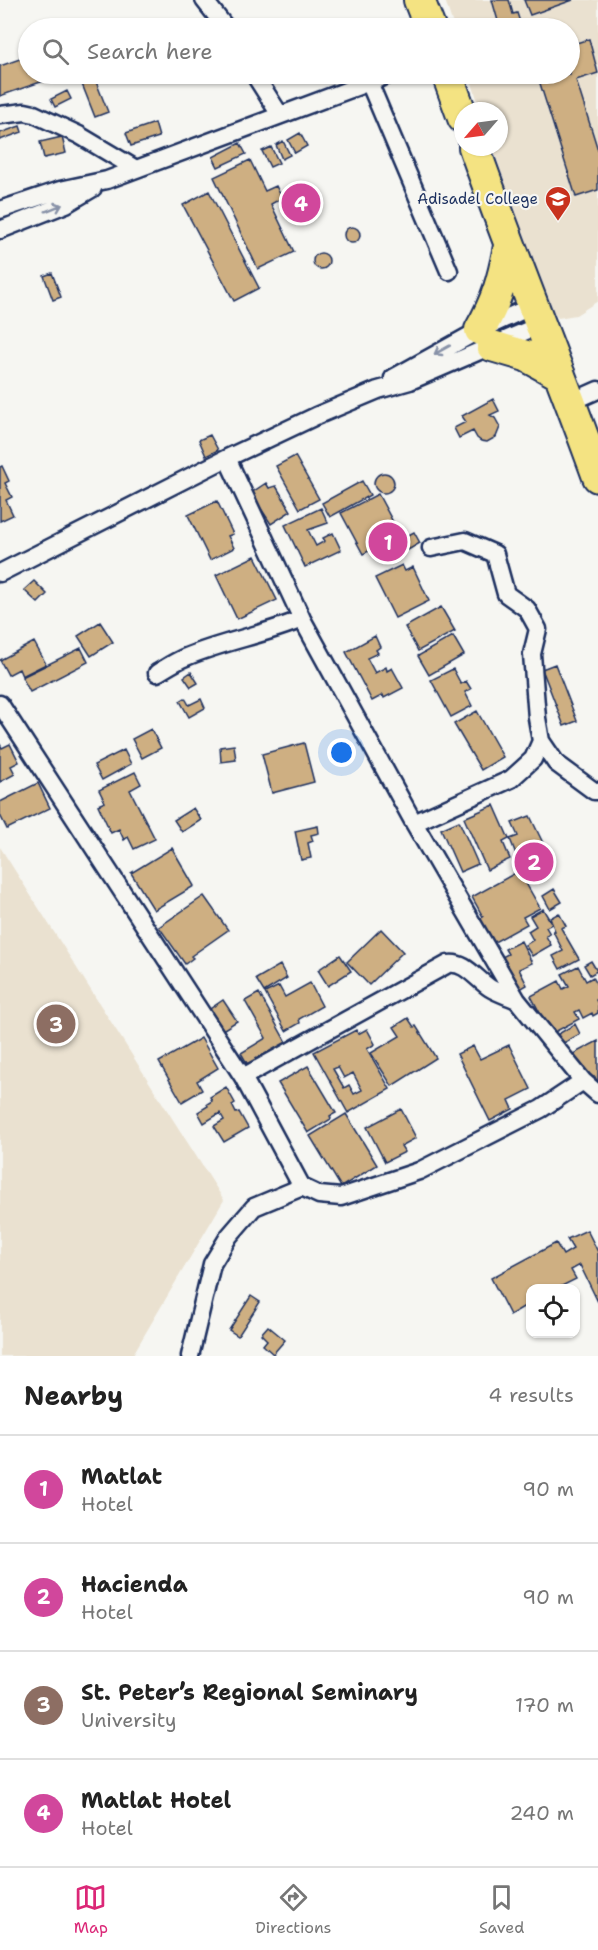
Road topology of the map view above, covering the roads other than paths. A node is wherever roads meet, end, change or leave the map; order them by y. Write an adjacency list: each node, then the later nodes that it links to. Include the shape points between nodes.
1 (204, 0): 3 (street)
2 (419, 0): 4 (highway)
3 (218, 18)
4 (426, 18)
5 (260, 84): 10 (street)
6 (364, 84): 10 (street)
7 (370, 84): 18 (street)
8 (451, 84): 9 (highway)
9 (457, 102)
10 (280, 115): 13 (street)
11 (0, 116): 13 (street, via 34,114)
12 (477, 156): 17 (highway)
13 (136, 169): 14 (street)
14 (107, 180): 15 (street, via 60,190); 16 (street, one-way to 14, via 66,204)
15 (0, 210)
16 (0, 230)
17 (509, 246): 19 (highway); 20 (highway)
18 (448, 271)
19 (536, 315): 20 (street); 21 (highway)
20 (486, 338): 21 (highway); 24 (street)
21 (560, 375): 23 (highway)
22 (598, 390): 23 (street)
23 (571, 402): 25 (highway)
24 (227, 458): 27 (street); 28 (street)
25 (598, 477)
26 (431, 548): 31 (street, via 465,541 495,554 506,594 527,609 538,628 532,654)
27 (0, 573)
28 (302, 619): 29 (street, via 185,657); 33 (street)
29 (157, 673)
30 (0, 704): 35 (street)
31 (541, 741): 32 (street, via 556,763); 33 (street, via 533,759 511,779)
32 (598, 791)
33 (414, 823): 34 (street)
34 (517, 1000): 35 (street, via 490,988 461,965 448,964); 36 (street)
35 (243, 1077): 38 (street)
36 (583, 1082): 37 (street); 38 (street, via 541,1110 419,1171 340,1197 319,1196)
37 (598, 1094)
38 (302, 1187): 39 (street, via 254,1207 229,1236 212,1264)
39 (190, 1356)

